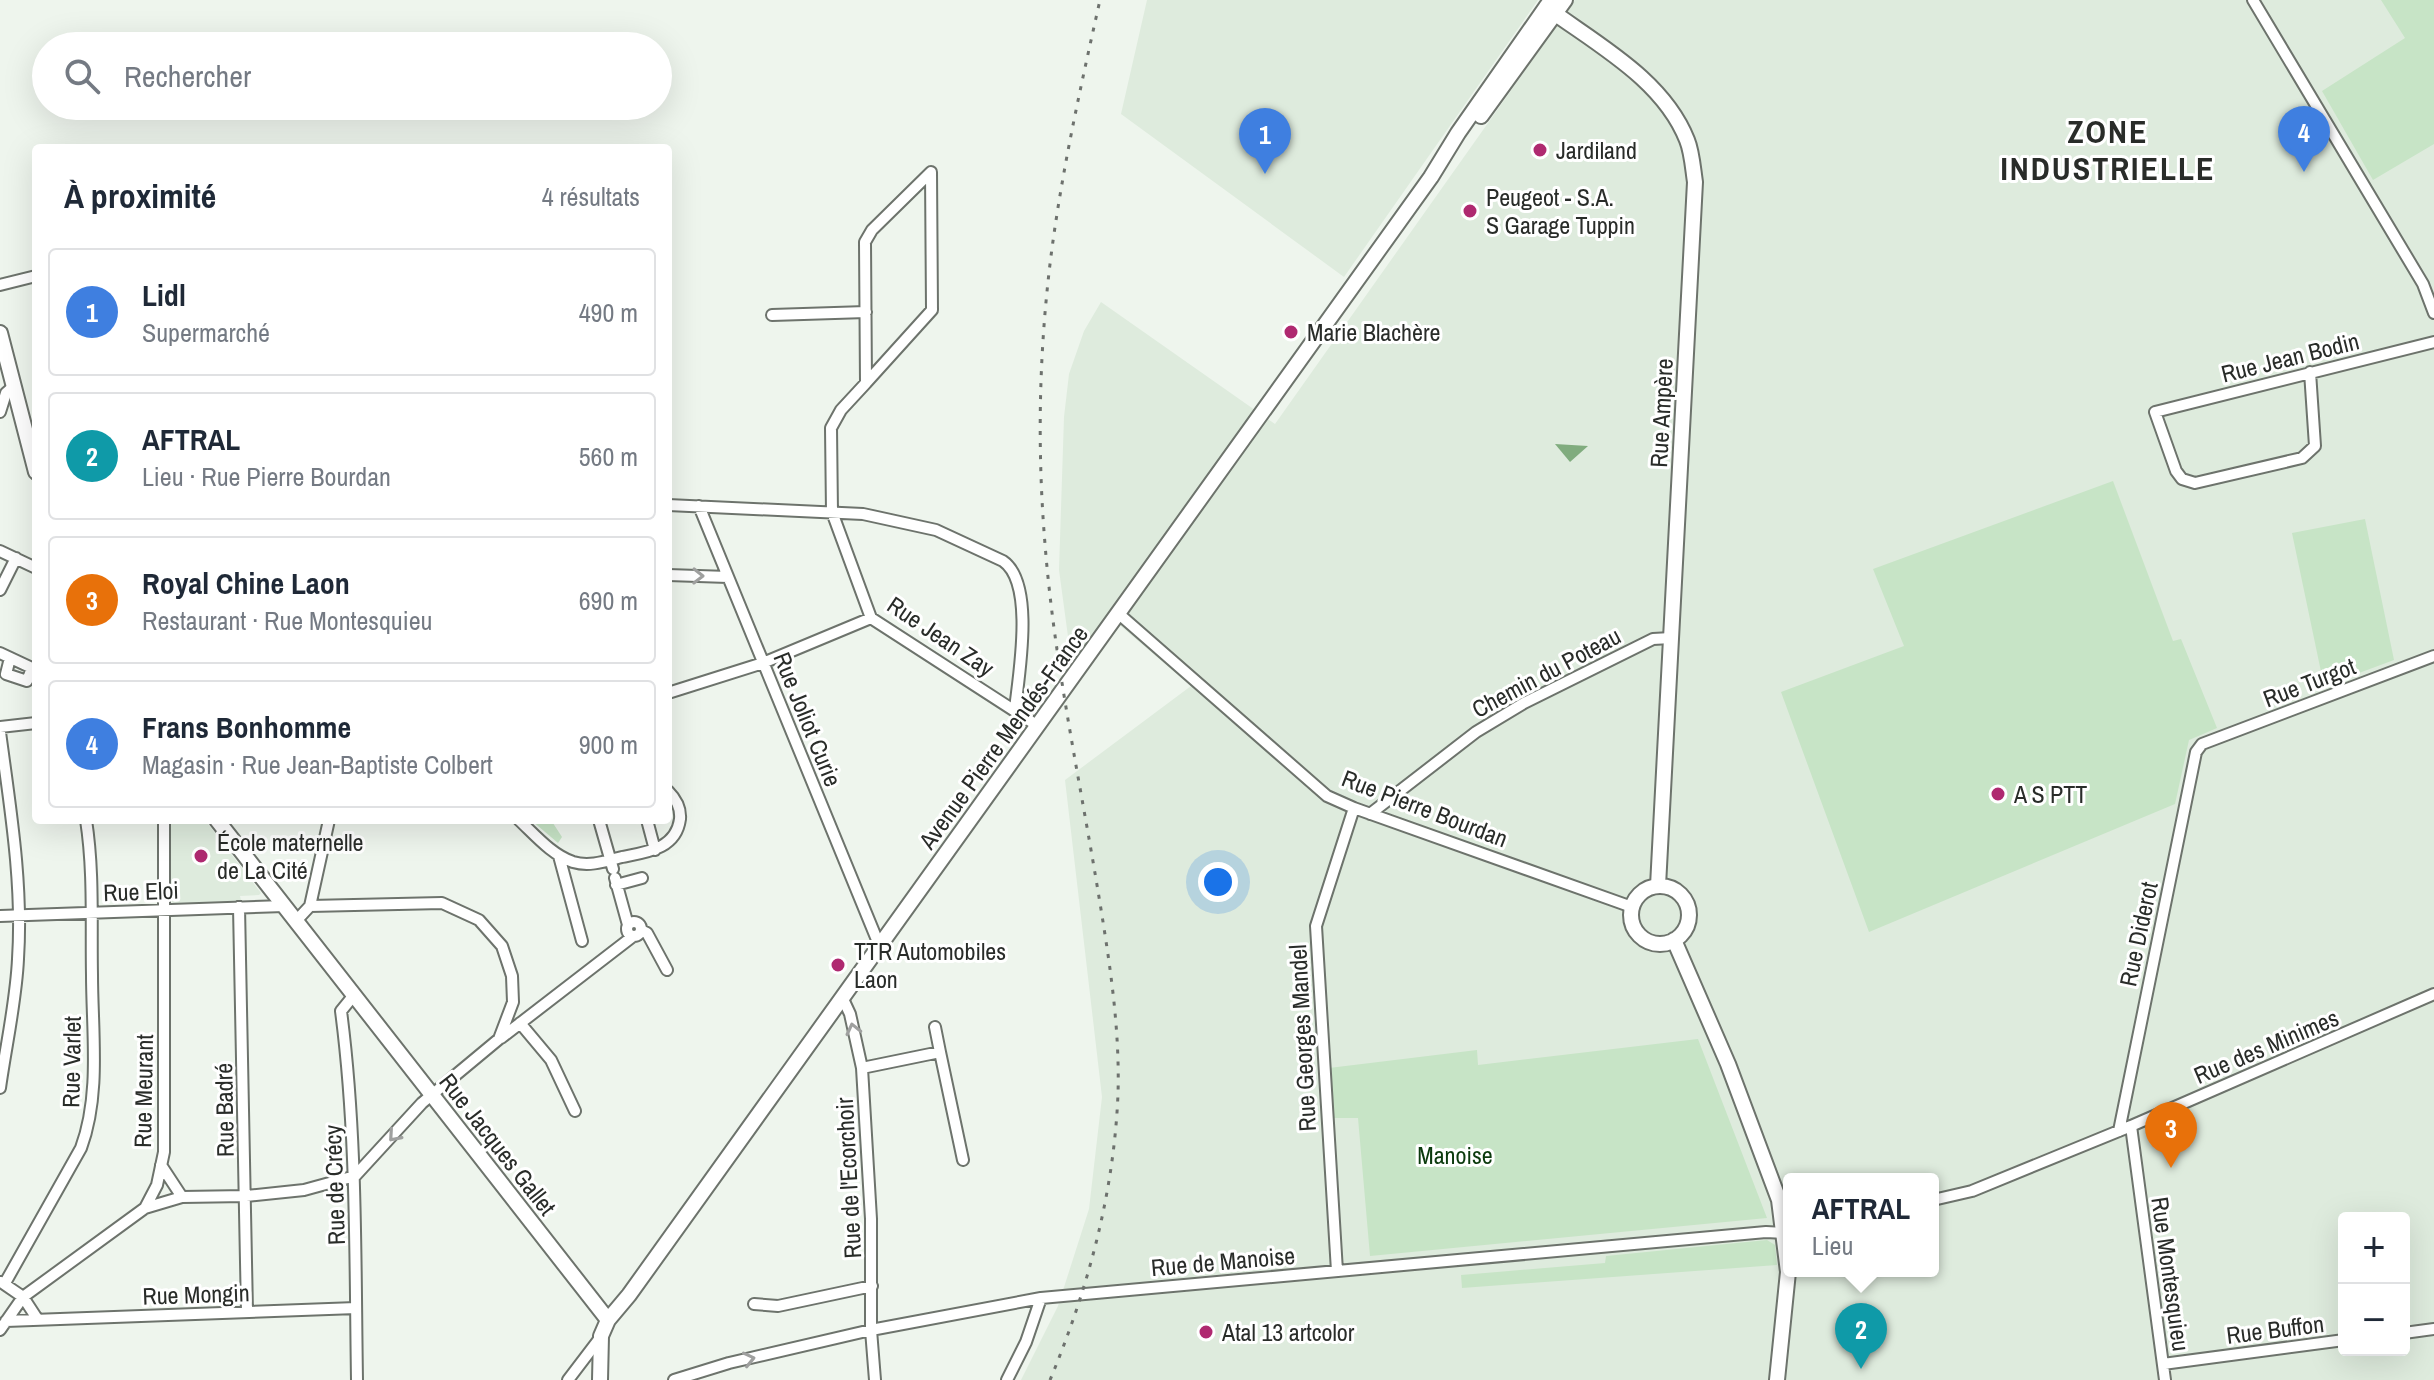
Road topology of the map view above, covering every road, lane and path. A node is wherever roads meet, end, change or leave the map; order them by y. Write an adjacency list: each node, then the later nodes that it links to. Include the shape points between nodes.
1 (1565, 0): 3 (main road, Avenue Pierre Mendés-France)
2 (2253, 0): 7 (street, via 2423,284)
3 (1549, 11): 25 (main road, Avenue Pierre Mendés-France, via 1465,138 1431,177); 27 (main road, Rue Ampère, via 1637,73 1670,108 1688,141 1695,182)
4 (32, 277): 5 (street)
5 (0, 285)
6 (866, 312): 8 (street); 12 (street); 12 (street, Rue Jean Zay, via 867,237 931,172 932,310)
7 (2434, 313)
8 (772, 315)
9 (0, 333): 13 (main road)
10 (2434, 342): 11 (street, Rue Jean Bodin)
11 (2310, 372): 11 (street, Rue Jean Bodin, via 2315,446 2302,458 2195,483 2182,479 2155,412)
12 (866, 383): 18 (street, Rue Jean Zay, via 831,428)
13 (14, 386): 14 (street); 15 (main road)
14 (0, 412)
15 (32, 449)
16 (672, 505): 17 (street)
17 (699, 506): 18 (street); 23 (street, Rue Joliot Curie)
18 (832, 512): 26 (street, Rue Jean Zay); 31 (street, via 936,530 1011,567 1023,625)
19 (0, 551): 20 (street)
20 (16, 558): 21 (street); 24 (street)
21 (32, 566)
22 (672, 575): 23 (street, one-way to 23)
23 (728, 577): 29 (street, Rue Joliot Curie)
24 (0, 590)
25 (1119, 614): 33 (main road, Avenue Pierre Mendés-France); 37 (street, Rue Pierre Bourdan, via 1327,796)
26 (871, 618): 29 (street); 31 (street, Rue Jean Zay)
27 (1671, 638): 38 (street, Chemin du Poteau, via 1653,639 1524,703 1476,732); 50 (main road, Rue Ampère)
28 (2434, 656): 35 (street, Rue Turgot)
29 (763, 663): 30 (street); 63 (street, Rue Joliot Curie)
30 (672, 692)
31 (1015, 709): 33 (street, Rue Jean Zay)
32 (32, 724): 34 (street)
33 (1038, 726): 63 (main road, Avenue Pierre Mendés-France)
34 (0, 729): 57 (street)
35 (2200, 747): 78 (street, Rue Diderot)
36 (672, 797): 46 (street, via 679,807 678,825 671,841)
37 (1354, 808): 38 (street, Rue Pierre Bourdan); 88 (street, Rue Georges Mandel, via 1316,926)
38 (1370, 814): 54 (street, Rue Pierre Bourdan)
39 (87, 824): 56 (street, Rue Varlet)
40 (164, 824): 55 (street, Rue Meurant)
41 (220, 824): 51 (main road, Rue Jacques Gallet)
42 (328, 824): 52 (street)
43 (523, 824): 47 (street)
44 (600, 824): 48 (street)
45 (648, 824): 46 (street)
46 (655, 850): 48 (street)
47 (559, 856): 48 (street); 62 (street)
48 (613, 873): 49 (street); 60 (street, via 627,932)
49 (642, 878)
50 (1658, 886): 54 (main road, via 1643,891); 61 (main road, via 1677,891 1688,909 1685,929)
51 (284, 906): 53 (street, Rue Eloi); 59 (main road, Rue Jacques Gallet)
52 (310, 906): 59 (street); 68 (street, via 442,903 479,920 507,957)
53 (239, 907): 55 (street, Rue Eloi); 82 (street, Rue Badré)
54 (1632, 907): 61 (main road, via 1632,924 1642,938 1658,944)
55 (165, 910): 56 (street, Rue Eloi); 80 (street, Rue Meurant)
56 (91, 913): 57 (street, Rue Eloi); 90 (street, Rue Varlet, via 89,1125 81,1148)
57 (19, 915): 58 (street, Rue Eloi); 74 (street, via 18,968)
58 (0, 916)
59 (296, 921): 66 (main road, Rue Jacques Gallet)
60 (637, 933): 64 (street, via 647,933); 69 (street)
61 (1674, 940): 86 (main road, via 1733,1078)
62 (582, 941)
63 (880, 947): 67 (main road, Avenue Pierre Mendés-France)
64 (667, 970)
65 (2434, 994): 77 (street, Rue des Minimes)
66 (354, 995): 75 (main road, Rue Jacques Gallet); 81 (street, Rue de Crécy, via 341,1011)
67 (843, 999): 73 (street, Rue de l'Ecorchoir, one-way to 67); 98 (main road, Avenue Pierre Mendés-France)
68 (513, 1002): 69 (street); 71 (street)
69 (525, 1019): 71 (street); 76 (street)
70 (935, 1027): 72 (street)
71 (499, 1039): 75 (street)
72 (940, 1052): 73 (street, Rue de l'Ecorchoir); 79 (street)
73 (862, 1068): 91 (street, Rue de l'Ecorchoir)
74 (0, 1088)
75 (432, 1095): 81 (street, one-way to 81); 98 (main road, Rue Jacques Gallet)
76 (575, 1111)
77 (2131, 1126): 78 (street, Rue des Minimes); 105 (street, Rue Montesquieu)
78 (2119, 1131): 84 (street, Rue des Minimes, via 1972,1191)
79 (963, 1160)
80 (161, 1165): 83 (street); 85 (street, Rue Meurant)
81 (355, 1176): 82 (street, via 304,1190); 95 (street, Rue de Crécy)
82 (246, 1196): 83 (street); 96 (street, Rue Badré)
83 (182, 1197): 85 (street)
84 (1939, 1199)
85 (145, 1208): 92 (street)
86 (1783, 1216)
87 (1783, 1233): 88 (street, Rue de Manoise)
88 (1337, 1271): 93 (street, Rue de Manoise)
89 (1787, 1277): 112 (main road)
90 (2, 1282): 92 (street)
91 (872, 1286): 94 (street, Rue de l'Ecorchoir, via 778,1306); 101 (street, Rue de l'Ecorchoir)
92 (23, 1297): 97 (street); 99 (street)
93 (1041, 1298): 101 (street, Rue de Manoise); 111 (street)
94 (754, 1304)
95 (356, 1308): 96 (street, Rue Mongin); 106 (street, Rue de Crécy)
96 (247, 1312): 97 (street, Rue Mongin)
97 (38, 1320): 99 (street, Rue Mongin)
98 (608, 1320): 103 (main road, Avenue Pierre Mendés-France)
99 (3, 1326)
100 (2434, 1329): 102 (street)
101 (871, 1330): 109 (street, Rue de Manoise, one-way to 101); 110 (street, Rue de l'Ecorchoir)
102 (2410, 1332)
103 (601, 1336): 107 (street); 108 (main road)
104 (2338, 1341): 105 (street, Rue Buffon)
105 (2163, 1364): 113 (street, Rue Montesquieu)
106 (357, 1380)
107 (568, 1380)
108 (600, 1380)
109 (674, 1380)
110 (875, 1380)
111 (1007, 1380)
112 (1777, 1380)
113 (2165, 1380)

